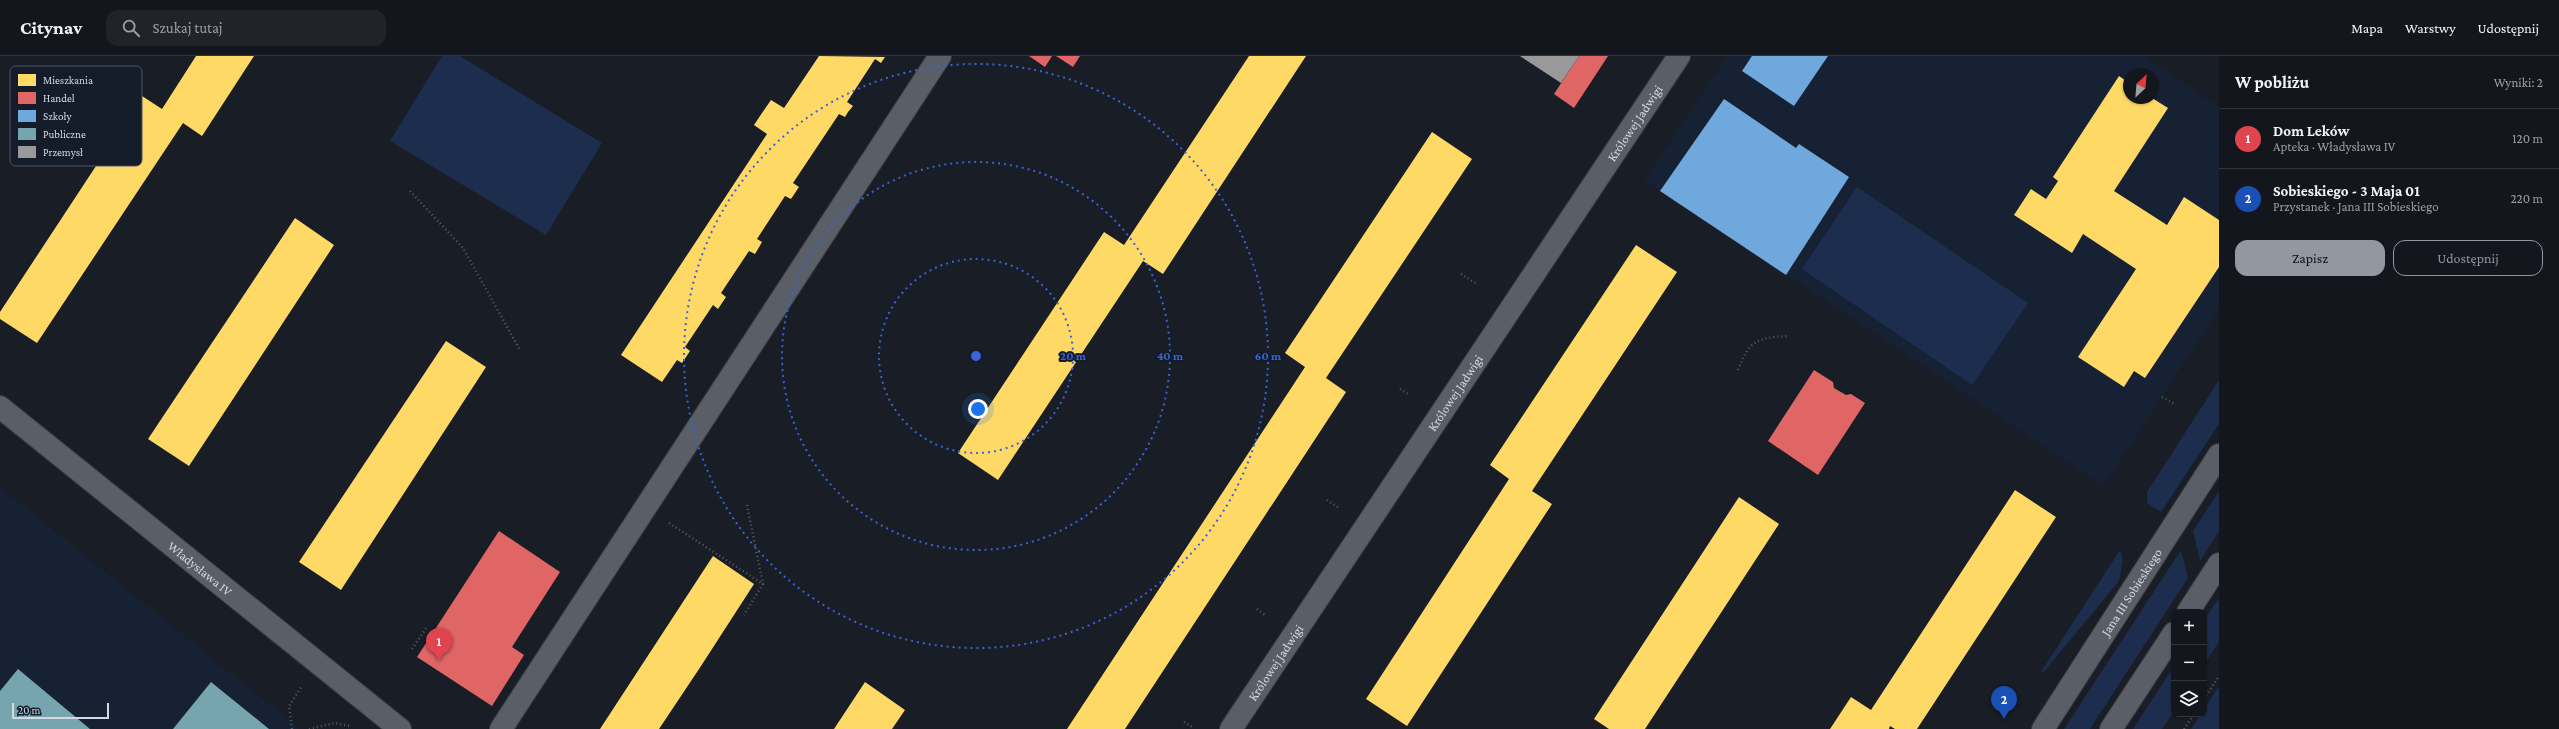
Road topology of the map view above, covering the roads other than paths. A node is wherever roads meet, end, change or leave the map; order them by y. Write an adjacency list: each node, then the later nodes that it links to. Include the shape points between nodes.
1 (940, 56): 9 (street)
2 (1679, 56): 10 (street, Królowej Jadwigi)
3 (0, 407): 8 (street, Władysława IV)
4 (2219, 455): 11 (street, Jana III Sobieskiego)
5 (2219, 564): 6 (street)
6 (2190, 609)
7 (2171, 638): 12 (street)
8 (400, 729)
9 (501, 729)
10 (1231, 729)
11 (2043, 729)
12 (2111, 729)

